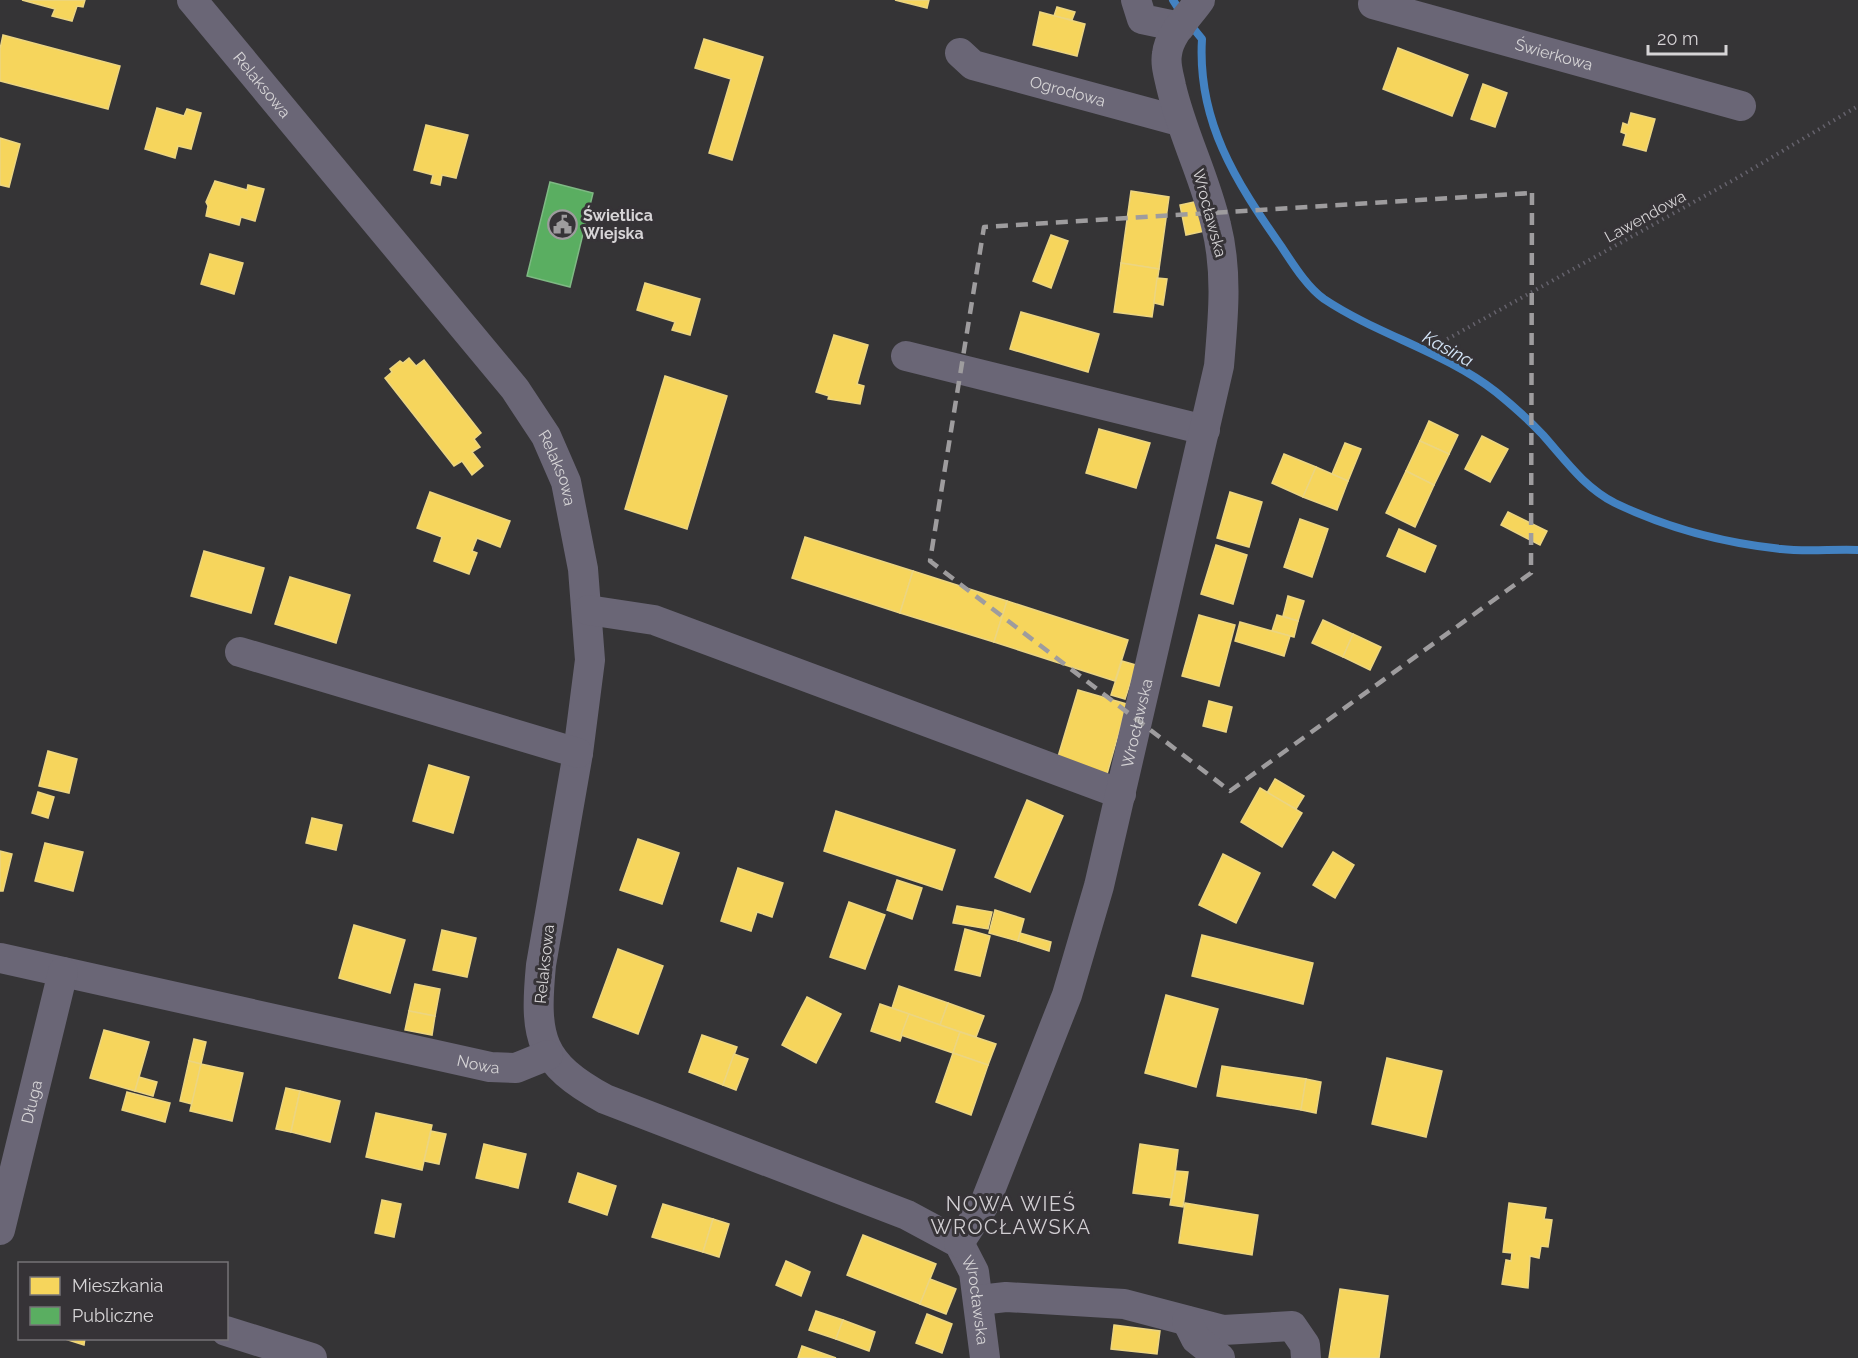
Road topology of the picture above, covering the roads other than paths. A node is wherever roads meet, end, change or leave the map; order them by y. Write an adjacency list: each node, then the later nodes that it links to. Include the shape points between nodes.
1 (192, 0): 10 (street, Relaksowa, via 514,389 546,436 566,482)
2 (1136, 0): 4 (street, via 1142,19)
3 (1374, 0): 6 (street, Świerkowa, via 1373,4)
4 (1192, 12): 7 (street, Wrocławska, via 1167,54)
5 (960, 53): 7 (street, Ogrodowa, via 973,65)
6 (1741, 106)
7 (1179, 121): 9 (street, Wrocławska, via 1202,176 1223,264 1225,301 1220,366)
8 (906, 356): 9 (street)
9 (1205, 430): 13 (street, Wrocławska)
10 (588, 610): 12 (street, Relaksowa, via 590,660); 13 (street, via 654,620)
11 (240, 652): 12 (street)
12 (578, 753): 16 (street, Relaksowa, via 541,965 540,1029)
13 (1120, 794): 18 (street, Wrocławska, via 1099,886 1067,995 985,1203)
14 (0, 958): 15 (street, Nowa)
15 (63, 972): 16 (street, Nowa, via 490,1068 516,1068); 17 (street, Długa)
16 (548, 1055): 18 (street, via 561,1071 605,1099 907,1215)
17 (0, 1230)
18 (959, 1243): 19 (street, Wrocławska, via 974,1272)
19 (979, 1300): 20 (street, via 1005,1297 1124,1304); 23 (street, Wrocławska)
20 (1187, 1321): 24 (street, via 1196,1339); 25 (street, via 1223,1330 1292,1326 1305,1345)
21 (228, 1332): 22 (street)
22 (312, 1358)
23 (985, 1358)
24 (1220, 1358)
25 (1306, 1358)

